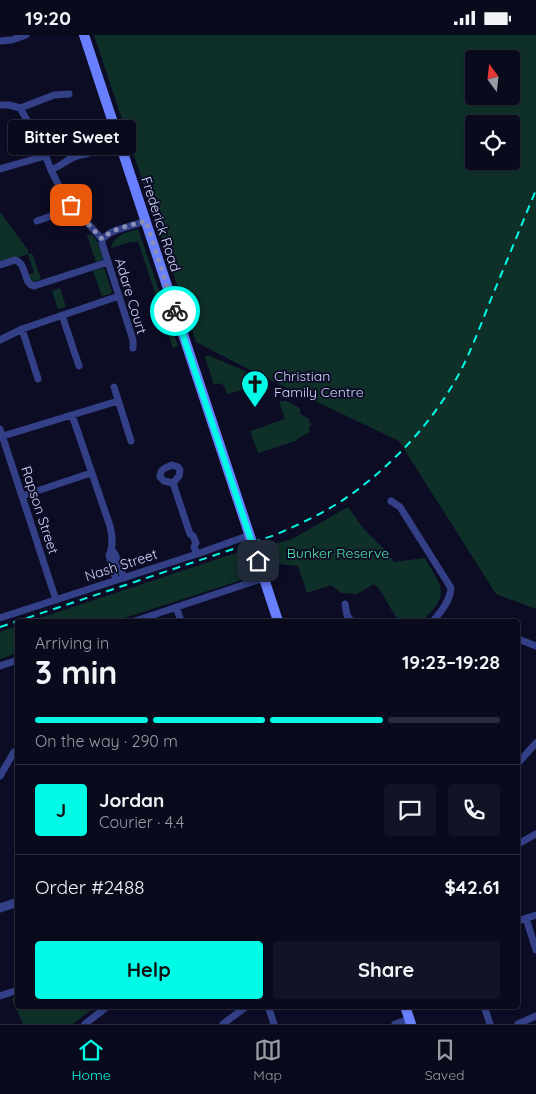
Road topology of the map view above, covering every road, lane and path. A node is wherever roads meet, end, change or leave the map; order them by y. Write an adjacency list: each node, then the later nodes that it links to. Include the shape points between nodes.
1 (26, 35): 3 (street)
2 (84, 35): 13 (main road, Frederick Road)
3 (0, 41)
4 (69, 94): 6 (street, via 54,95)
5 (0, 105): 6 (street)
6 (20, 108): 8 (street)
7 (87, 154): 10 (street, via 75,156)
8 (45, 156): 9 (street); 10 (street)
9 (0, 169)
10 (50, 170): 11 (street)
11 (71, 205): 12 (street); 14 (street)
12 (38, 221)
13 (146, 221): 14 (street, via 117,230); 34 (main road, Frederick Road)
14 (102, 239): 15 (street, Adare Court)
15 (108, 262): 16 (street, via 34,286 28,282 18,261); 17 (street, Adare Court)
16 (0, 265)
17 (119, 296): 18 (street); 21 (street, Adare Court)
18 (62, 315): 19 (street); 22 (street)
19 (22, 329): 20 (street); 23 (street)
20 (0, 340)
21 (133, 349)
22 (79, 366)
23 (38, 379)
24 (114, 387): 25 (street)
25 (118, 401): 26 (street); 28 (street)
26 (72, 415): 27 (street); 30 (street)
27 (1, 432): 29 (street, Rapson Street)
28 (131, 441)
29 (3, 447): 32 (street, Rapson Street)
30 (91, 473): 32 (street); 36 (street, via 110,526 112,550 109,555)
31 (173, 483): 35 (street, via 196,543)
32 (22, 496): 38 (street, Rapson Street)
33 (391, 501): 46 (street, via 400,507 450,588 450,597)
34 (250, 535): 35 (street, Nash Street); 37 (main road, Frederick Road)
35 (195, 550): 36 (street, Nash Street)
36 (120, 579): 38 (street, Nash Street)
37 (264, 579): 40 (street); 44 (main road, Frederick Road)
38 (56, 600): 41 (street, Nash Street)
39 (345, 604): 45 (street)
40 (176, 607): 42 (street); 43 (street)
41 (0, 618)
42 (141, 619)
43 (180, 619)
44 (277, 619)
45 (350, 619)
46 (434, 619)
47 (520, 640): 48 (street)
48 (536, 646)
49 (15, 662): 50 (street)
50 (0, 666)
51 (536, 743): 53 (street)
52 (15, 752): 54 (street)
53 (520, 761)
54 (0, 776)
55 (536, 834): 56 (street)
56 (520, 843)
57 (15, 903): 58 (street)
58 (0, 908)
59 (536, 915): 60 (street)
60 (526, 918): 61 (street); 62 (street)
61 (520, 920)
62 (536, 949)
63 (15, 991): 64 (street)
64 (0, 996)
65 (104, 1009): 72 (street)
66 (243, 1009): 73 (street)
67 (269, 1009): 74 (street)
68 (406, 1009): 71 (main road)
69 (485, 1009): 76 (street)
70 (536, 1016): 77 (street)
71 (410, 1022): 75 (street)
72 (85, 1024)
73 (223, 1024)
74 (274, 1024)
75 (395, 1024)
76 (490, 1024)
77 (518, 1024)

